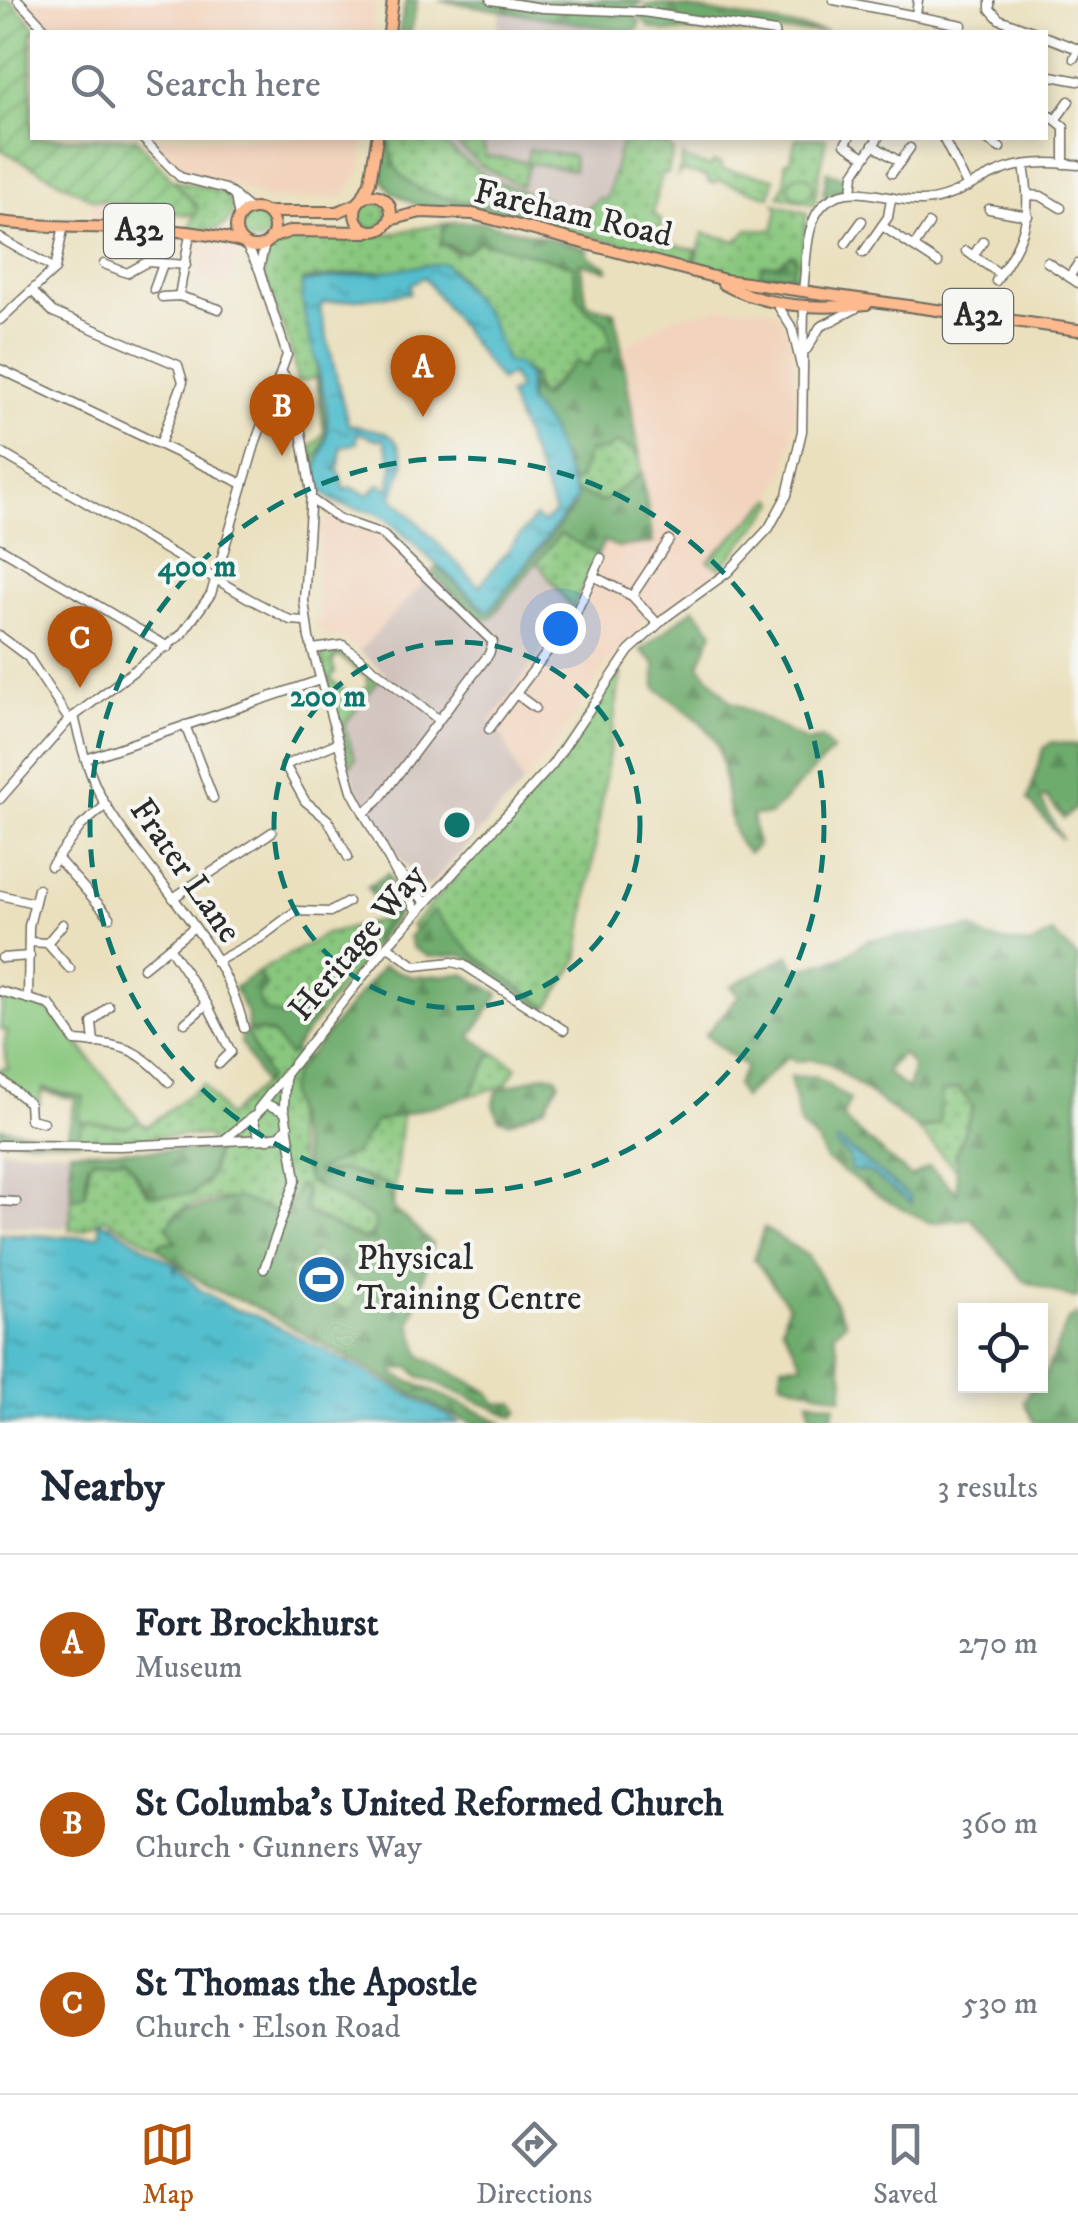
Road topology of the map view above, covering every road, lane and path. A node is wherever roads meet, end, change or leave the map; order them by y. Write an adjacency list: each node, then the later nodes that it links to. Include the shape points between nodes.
1 (18, 0): 9 (street)
2 (393, 0): 10 (main road)
3 (491, 0): 11 (street)
4 (834, 0): 7 (street)
5 (918, 0): 7 (street)
6 (990, 0): 12 (street, via 998,18)
7 (916, 15): 8 (street)
8 (962, 24)
9 (46, 30)
10 (389, 30)
11 (762, 30)
12 (1030, 30)
13 (1048, 37): 14 (street, via 1078,49)
14 (1074, 58)
15 (1048, 76): 16 (street)
16 (1078, 81)
17 (1069, 100): 19 (street, via 1053,117)
18 (1078, 137): 19 (street)
19 (1066, 138): 30 (street)
20 (144, 140): 38 (street, via 180,178)
21 (376, 140): 34 (main road)
22 (848, 140): 28 (street)
23 (944, 140): 35 (street)
24 (876, 141): 28 (street); 29 (street)
25 (987, 143): 27 (street)
26 (910, 148): 29 (street)
27 (1000, 148)
28 (864, 158): 36 (street)
29 (900, 162): 33 (street)
30 (1064, 164): 31 (street); 32 (street)
31 (1024, 165): 35 (street); 37 (street)
32 (1078, 165)
33 (892, 173)
34 (372, 174): 39 (main road); 42 (main road)
35 (968, 187): 40 (street, via 934,200)
36 (852, 192): 40 (street); 80 (street, via 831,198 814,218)
37 (1029, 195): 43 (street, via 1053,197); 49 (street)
38 (235, 196): 45 (street); 53 (street)
39 (383, 198): 42 (main road); 48 (main road, Fareham Road / A32); 50 (main road)
40 (891, 199): 55 (street)
41 (1002, 200): 46 (street)
42 (360, 201): 47 (main road, via 337,212); 57 (main road, via 356,222)
43 (1061, 208)
44 (989, 209): 46 (street)
45 (251, 210): 47 (main road); 53 (main road)
46 (1000, 211): 49 (street)
47 (265, 212): 62 (main road, via 274,227)
48 (421, 212): 50 (main road, Fareham Road / A32); 75 (main road, Fareham Road / A32, via 494,218)
49 (1028, 216): 63 (street, via 1022,243 998,278 969,254)
50 (390, 220): 57 (main road)
51 (862, 221): 59 (street)
52 (0, 222): 56 (main road, A32)
53 (237, 222): 60 (main road, A32); 64 (main road)
54 (914, 225): 66 (street, via 927,228)
55 (882, 226): 59 (street, via 866,250); 66 (street)
56 (63, 230): 58 (main road, A32); 73 (street)
57 (372, 232): 62 (main road, via 291,230)
58 (190, 234): 60 (main road, A32); 69 (street)
59 (853, 234): 65 (street)
60 (215, 235): 64 (main road, A32)
61 (0, 238): 73 (street)
62 (268, 241): 64 (main road); 74 (street)
63 (984, 241)
64 (244, 244): 74 (street)
65 (846, 244)
66 (914, 247): 71 (street, via 933,260)
67 (104, 264): 68 (street, via 130,273 144,262)
68 (163, 264): 69 (street); 79 (street)
69 (186, 264): 82 (street)
70 (1078, 264): 76 (street)
71 (923, 266)
72 (1050, 268): 76 (street)
73 (55, 269): 81 (street)
74 (260, 269): 92 (street, via 286,344)
75 (711, 277): 77 (main road, Fareham Road / A32); 84 (main road, Fareham Road / A32)
76 (1068, 277): 78 (street)
77 (725, 280): 80 (main road, Fareham Road / A32); 85 (main road, A32, via 796,294)
78 (1078, 284)
79 (154, 289)
80 (804, 290): 85 (main road); 86 (main road, Fareham Road / A32)
81 (32, 291): 88 (street); 94 (street, via 53,312 178,365 183,382)
82 (178, 296): 83 (street); 87 (street)
83 (162, 297)
84 (775, 301): 85 (main road, Fareham Road / A32); 93 (street, Heritage Way, via 792,328)
85 (804, 304): 86 (main road, Fareham Road / A32); 90 (street, Heritage Way)
86 (873, 304): 89 (main road, Fareham Road / A32); 90 (street, via 820,327)
87 (219, 309)
88 (0, 320)
89 (1078, 330)
90 (805, 360): 93 (street, Heritage Way)
91 (0, 369): 94 (street)
92 (282, 373): 96 (street); 97 (street, via 294,390)
93 (805, 385): 105 (street, Heritage Way, via 800,444 777,515 744,558)
94 (160, 444): 96 (street)
95 (0, 452): 102 (street)
96 (243, 484): 102 (street)
97 (311, 499): 104 (street); 113 (street, via 337,518 380,532 492,639 491,651)
98 (669, 540): 103 (street)
99 (0, 548): 107 (street)
100 (601, 558): 101 (street)
101 (594, 576): 103 (street); 110 (street, via 575,615)
102 (216, 580): 104 (street, via 290,620); 107 (street, via 198,615)
103 (632, 596): 105 (street)
104 (305, 621): 108 (street)
105 (658, 624): 128 (street, Heritage Way, via 620,662 552,766)
106 (0, 636): 112 (street, Frater Lane, via 28,656)
107 (168, 647): 112 (street)
108 (312, 649): 109 (street); 113 (street, via 343,645)
109 (320, 680): 114 (street); 116 (street)
110 (516, 694): 111 (street); 115 (street)
111 (535, 708)
112 (69, 720): 117 (street, Frater Lane); 118 (street)
113 (440, 720): 121 (street)
114 (184, 725): 117 (street); 119 (street)
115 (489, 729)
116 (336, 743): 121 (street); 123 (street, via 285,765)
117 (86, 759): 120 (street, Frater Lane)
118 (2, 793)
119 (213, 798)
120 (106, 805): 127 (street, Frater Lane); 132 (street, via 54,862)
121 (364, 813): 124 (street)
122 (272, 832): 127 (street)
123 (348, 857)
124 (391, 863): 128 (street); 131 (street)
125 (38, 889): 129 (street)
126 (0, 895): 129 (street)
127 (173, 898): 134 (street, Frater Lane)
128 (426, 902): 131 (street, Heritage Way)
129 (34, 903): 135 (street)
130 (347, 906): 141 (street, via 296,911)
131 (417, 912): 137 (street, Heritage Way)
132 (110, 917)
133 (64, 924): 136 (street)
134 (193, 928): 138 (street); 141 (street, Frater Lane)
135 (29, 942): 136 (street); 139 (street)
136 (46, 944): 143 (street)
137 (387, 946): 150 (street, via 414,966 464,965); 153 (street, Heritage Way)
138 (169, 947): 142 (street); 146 (street)
139 (30, 956): 140 (street); 145 (street)
140 (2, 958)
141 (216, 962): 149 (street, Frater Lane)
142 (143, 968)
143 (70, 969)
144 (0, 991): 145 (street)
145 (28, 999): 151 (street, via 50,1006 74,1041)
146 (208, 1004): 148 (street); 152 (street, via 231,1052)
147 (109, 1006): 151 (street, via 92,1022)
148 (186, 1023)
149 (244, 1028)
150 (564, 1030)
151 (94, 1043): 154 (street, via 144,1054)
152 (219, 1064)
153 (292, 1065): 158 (street, Heritage Way); 159 (street, Heritage Way, via 281,1090)
154 (160, 1072): 156 (street); 157 (street)
155 (0, 1078): 160 (street, via 30,1102 29,1122)
156 (148, 1081)
157 (169, 1082)
158 (257, 1111): 159 (street, via 272,1104); 162 (street, via 255,1130); 163 (street, Heritage Way)
159 (286, 1112): 161 (street)
160 (43, 1122)
161 (288, 1126): 162 (street); 165 (street)
162 (271, 1139): 163 (street); 165 (street)
163 (221, 1141): 164 (street)
164 (0, 1145)
165 (292, 1156): 168 (street, via 294,1186)
166 (0, 1201): 167 (street)
167 (16, 1202)
168 (264, 1269)

